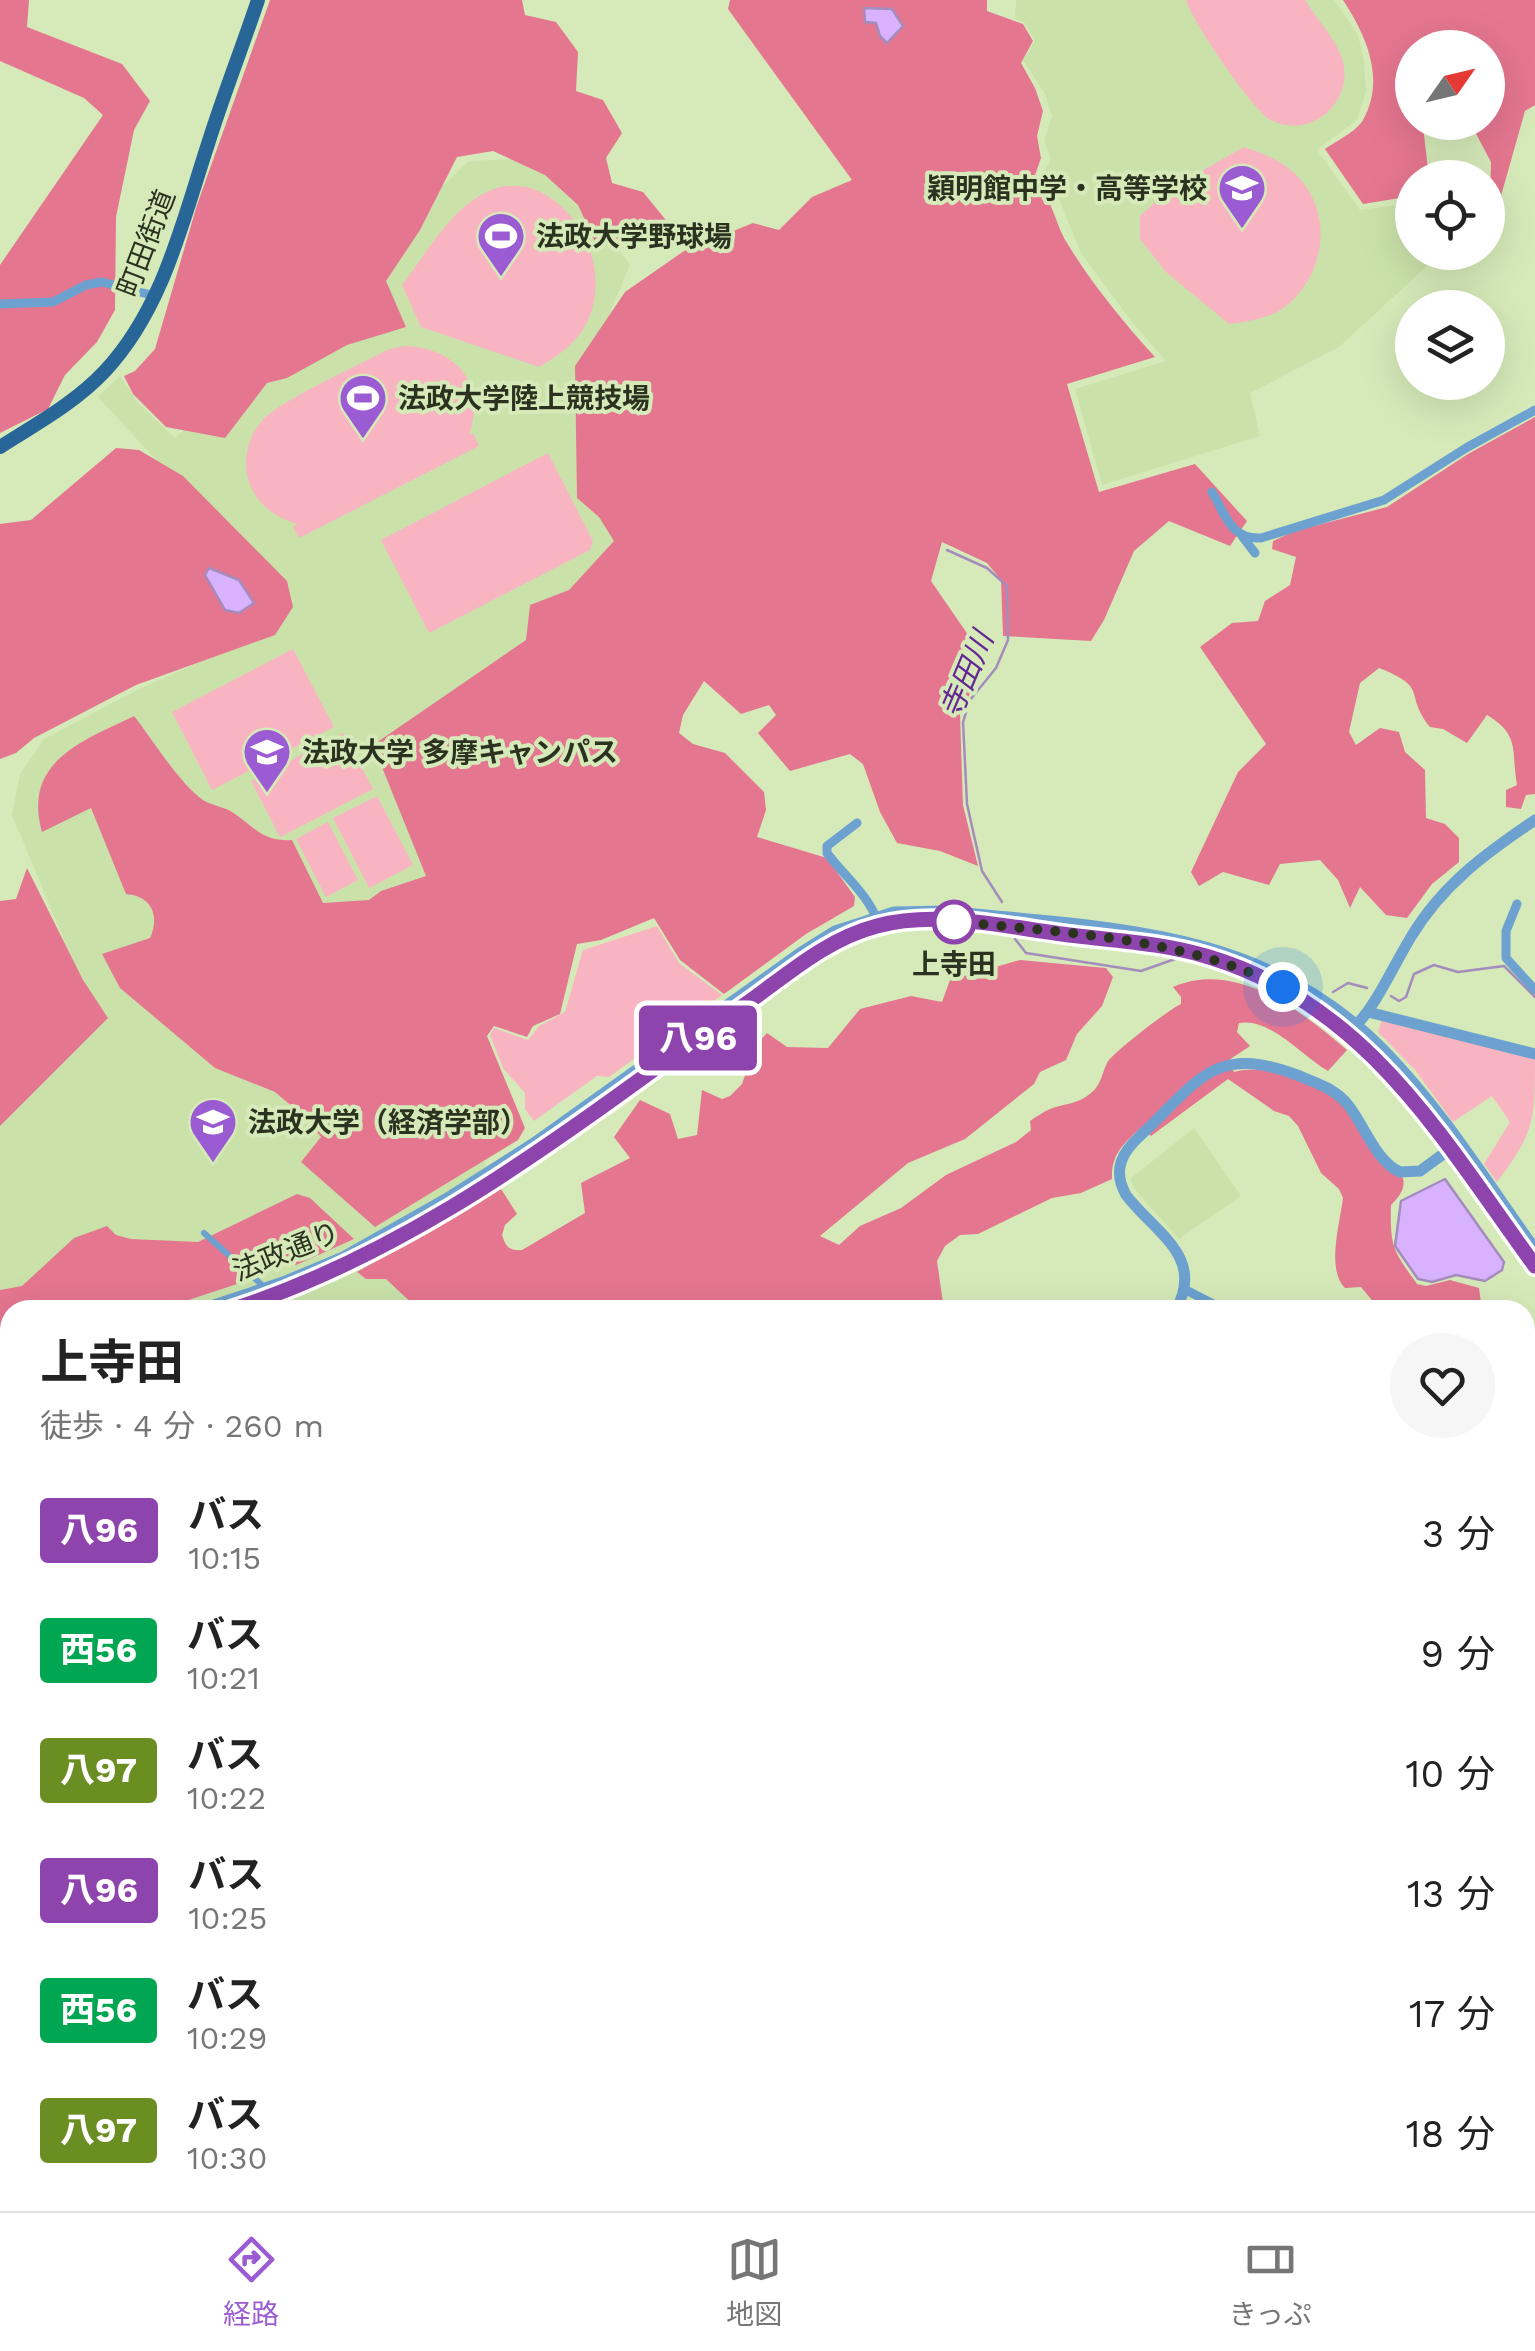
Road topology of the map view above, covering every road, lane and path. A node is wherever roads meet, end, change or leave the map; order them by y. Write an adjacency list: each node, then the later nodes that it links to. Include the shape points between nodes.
1 (258, 0): 2 (main road, 町田街道)
2 (155, 296): 3 (street, via 102,282 53,302); 5 (main road, 町田街道, via 136,332 97,379)
3 (0, 304)
4 (1535, 410): 7 (street, via 1384,500 1261,538)
5 (0, 448)
6 (1212, 492): 7 (street)
7 (1242, 536): 8 (street)
8 (1255, 553)
9 (1535, 820): 14 (street, via 1448,886)
10 (857, 823): 12 (street, via 827,853 868,900)
11 (1517, 904): 13 (street, via 1506,931 1506,958)
12 (877, 921): 15 (street, via 913,910 945,910 1189,941 1290,979); 19 (street, via 818,940)
13 (1535, 990)
14 (1368, 1012): 15 (street); 16 (street)
15 (1353, 1028): 17 (street, via 1403,1071)
16 (1535, 1054)
17 (1454, 1146): 20 (street); 21 (street); 22 (street, via 1420,1170 1400,1172 1343,1099 1323,1085 1258,1062 1215,1070 1132,1143 1119,1165 1126,1195 1183,1262)
18 (206, 1235): 25 (street)
19 (392, 1237): 23 (street, 法政通り); 24 (street, 法政通り, via 317,1279)
20 (1535, 1249)
21 (1534, 1263)
22 (1186, 1290): 26 (street); 27 (street)
23 (227, 1300)
24 (259, 1300)
25 (279, 1300)
26 (1181, 1300)
27 (1205, 1300)

